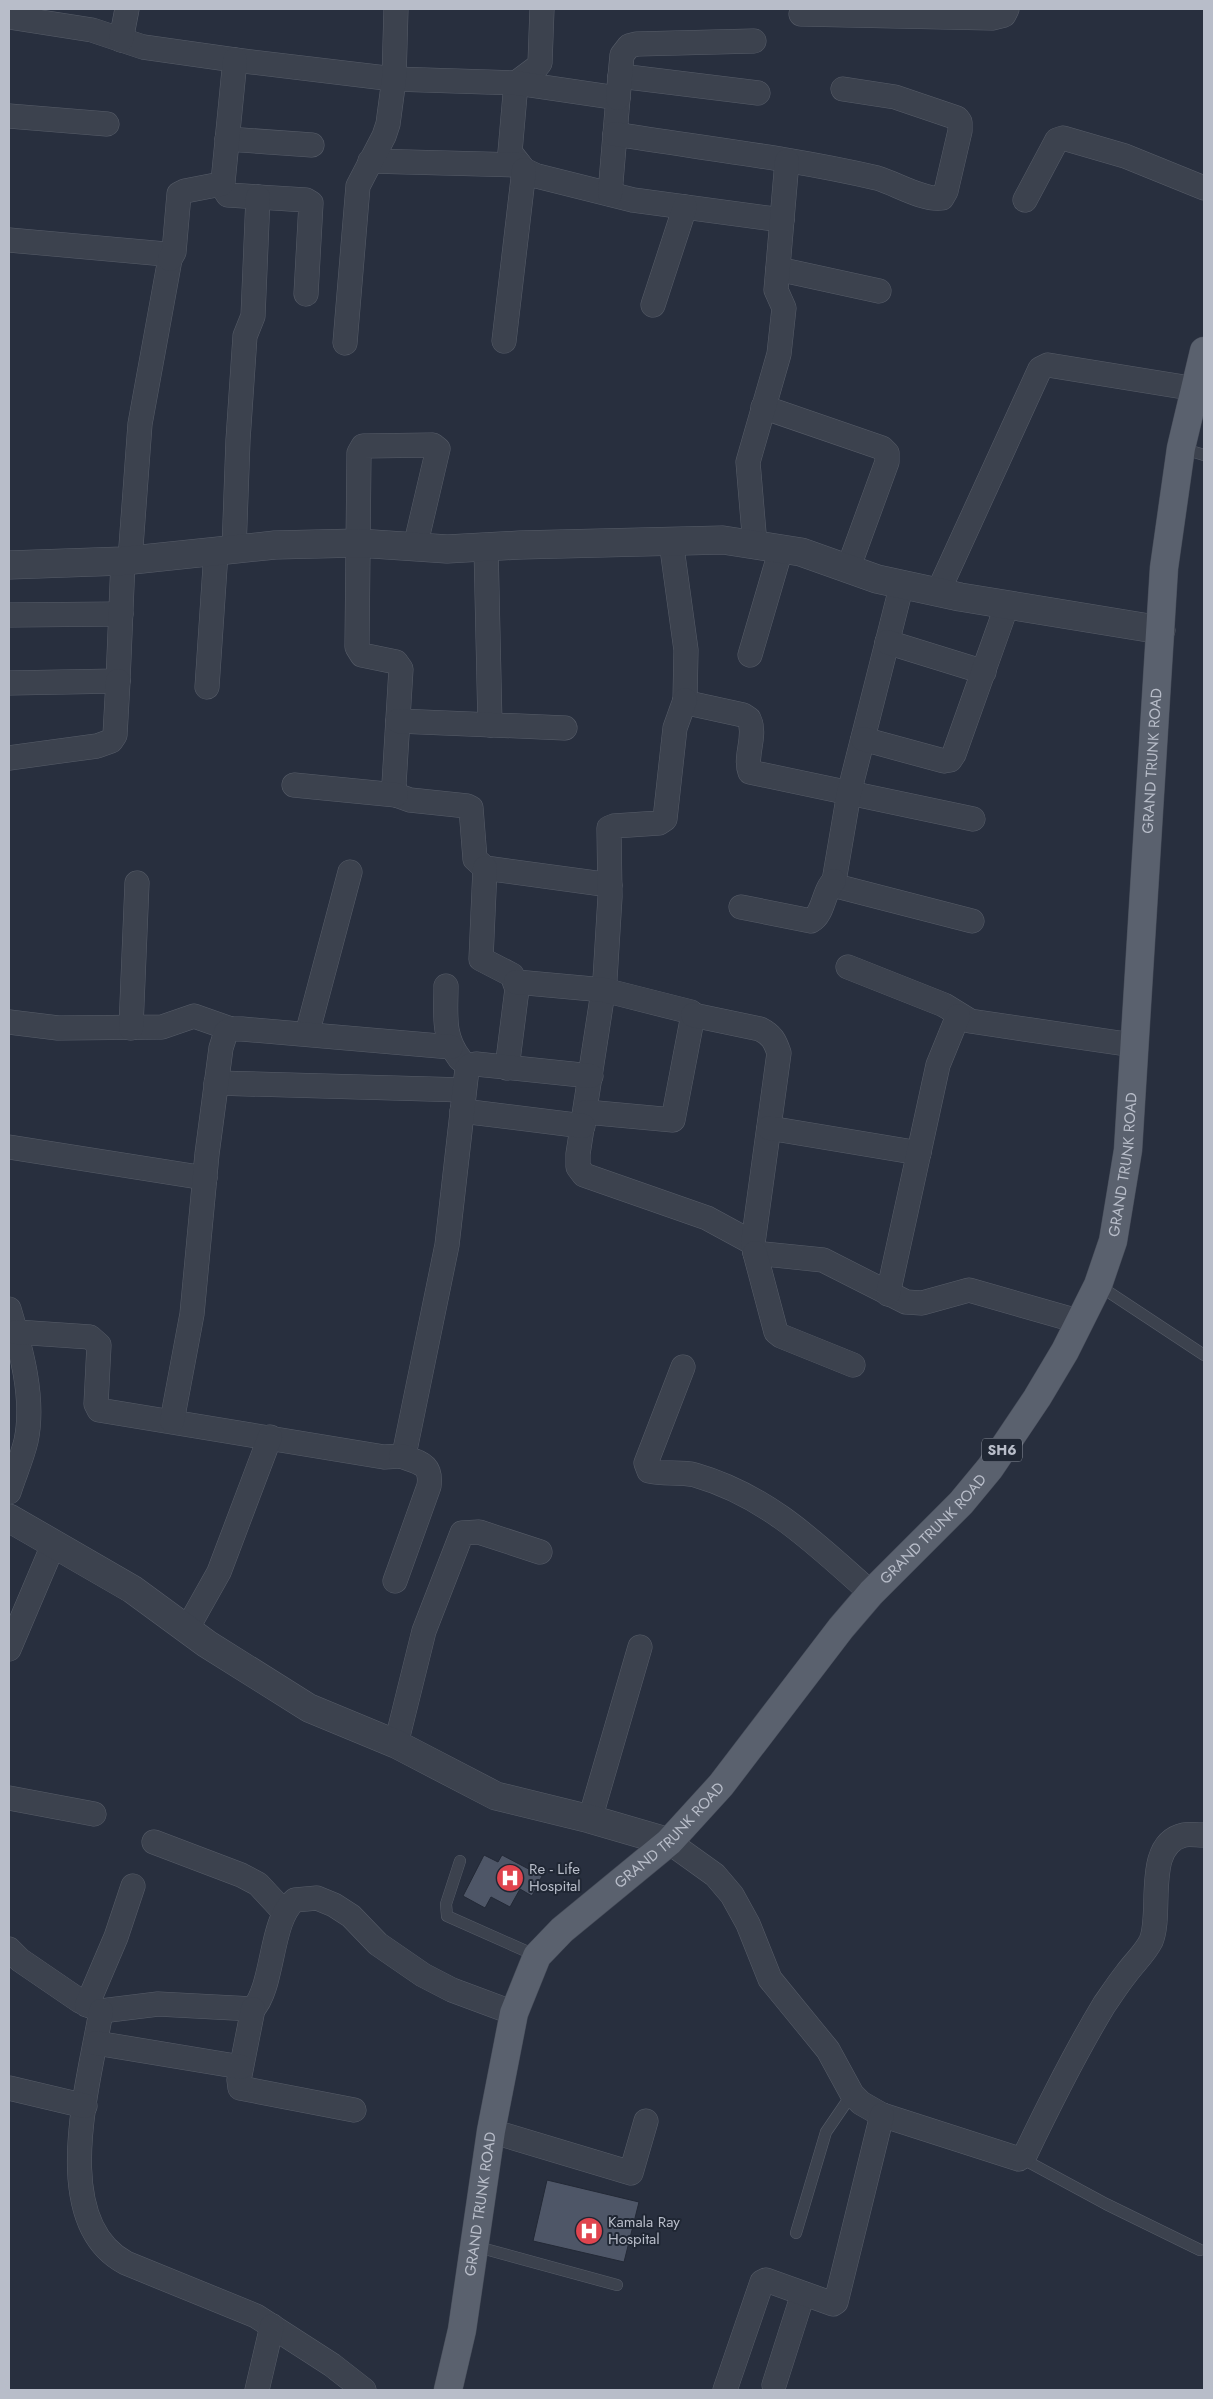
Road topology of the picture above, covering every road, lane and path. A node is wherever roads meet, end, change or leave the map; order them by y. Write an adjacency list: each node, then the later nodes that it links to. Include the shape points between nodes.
1 (127, 9): 7 (street)
2 (396, 9): 10 (street)
3 (542, 9): 11 (street, via 540,63)
4 (1007, 9): 5 (street, via 1004,15 992,18)
5 (801, 14)
6 (9, 17): 7 (street, via 92,30)
7 (121, 40): 9 (street, via 142,47)
8 (754, 41): 12 (street, via 638,44 625,49 622,55)
9 (235, 60): 10 (street); 18 (street)
10 (394, 78): 11 (street); 20 (street, via 388,124)
11 (516, 83): 12 (street); 22 (street, via 510,148)
12 (619, 87): 14 (street); 17 (street)
13 (843, 89): 21 (street, via 895,97 957,118 960,132 944,195 932,198 877,178)
14 (758, 93)
15 (9, 116): 16 (street)
16 (107, 124)
17 (615, 134): 21 (street); 25 (street)
18 (228, 139): 19 (street); 23 (street)
19 (312, 145)
20 (370, 161): 22 (street); 37 (street, via 358,186)
21 (787, 161): 29 (street)
22 (522, 168): 25 (street, via 537,176); 36 (street)
23 (221, 184): 26 (street, via 228,194); 31 (street, via 179,194 174,252)
24 (1204, 188): 27 (street, via 1125,156 1063,138 1057,140)
25 (610, 194): 28 (street)
26 (258, 197): 34 (street, via 312,203); 48 (street, via 253,316 245,336 238,440)
27 (1025, 200)
28 (685, 207): 29 (street); 35 (street)
29 (782, 220): 32 (street)
30 (9, 240): 31 (street, via 165,254)
31 (170, 259): 49 (street, via 140,424)
32 (778, 270): 33 (street); 40 (street, via 776,294 784,308 777,363)
33 (879, 292)
34 (306, 294)
35 (653, 305)
36 (504, 341)
37 (345, 343)
38 (1204, 351): 39 (main road, GRAND TRUNK ROAD / SH6)
39 (1196, 389): 41 (main road, GRAND TRUNK ROAD / SH6); 53 (street, via 1048,365 1040,370)
40 (763, 407): 44 (street, via 748,462); 51 (street, via 882,448 887,453 887,462)
41 (1193, 451): 57 (main road, GRAND TRUNK ROAD / SH6, via 1164,568)
42 (671, 541): 44 (street, via 723,540); 46 (street); 64 (street, via 686,650)
43 (358, 543): 45 (street); 45 (street, via 361,447 433,445 438,452); 48 (street); 65 (street, via 357,647 362,655 399,665 402,675)
44 (755, 545): 47 (street)
45 (415, 547): 46 (street)
46 (486, 547): 66 (street)
47 (781, 549): 51 (street, via 801,552); 59 (street)
48 (225, 550): 49 (street); 63 (street)
49 (126, 560): 50 (street); 55 (street)
50 (9, 565)
51 (848, 569): 52 (street)
52 (902, 584): 53 (street); 58 (street)
53 (938, 592): 54 (street)
54 (1008, 606): 57 (street); 60 (street)
55 (121, 614): 56 (street); 61 (street)
56 (9, 615)
57 (1161, 630): 91 (main road, GRAND TRUNK ROAD / SH6)
58 (887, 642): 60 (street); 68 (street)
59 (750, 655)
60 (984, 672): 68 (street, via 950,760)
61 (118, 681): 62 (street); 69 (street, via 111,741 97,746)
62 (9, 683)
63 (207, 687)
64 (685, 700): 71 (street, via 688,704 749,719 752,728 748,766 753,774); 78 (street, via 675,728 664,819 659,824 609,827)
65 (398, 721): 66 (street); 72 (street)
66 (490, 725): 67 (street)
67 (565, 728)
68 (863, 739): 71 (street)
69 (9, 758)
70 (294, 785): 72 (street)
71 (849, 793): 73 (street); 76 (street)
72 (396, 795): 74 (street, via 410,800 471,808 475,859)
73 (974, 819)
74 (484, 868): 78 (street); 82 (street, via 481,959 512,975)
75 (350, 872): 90 (street)
76 (834, 881): 79 (street, via 817,917 811,922); 80 (street, via 840,887)
77 (137, 884): 88 (street)
78 (610, 885): 84 (street)
79 (741, 906)
80 (972, 921)
81 (848, 967): 86 (street, via 944,1005)
82 (516, 982): 84 (street); 93 (street)
83 (446, 986): 92 (street, via 446,1030)
84 (604, 990): 85 (street); 94 (street)
85 (694, 1015): 97 (street, via 673,1120); 98 (street, via 760,1029 776,1042 779,1053)
86 (958, 1016): 91 (street, via 970,1022); 100 (street, via 938,1065)
87 (9, 1022): 88 (street, via 58,1028)
88 (131, 1028): 89 (street, via 162,1027 194,1016)
89 (231, 1029): 90 (street); 95 (street, via 222,1040)
90 (307, 1034): 92 (street)
91 (1133, 1045): 103 (main road, GRAND TRUNK ROAD / SH6, via 1128,1150 1112,1240)
92 (451, 1047): 96 (street)
93 (507, 1068): 94 (street); 96 (street, via 471,1064)
94 (591, 1076): 97 (street)
95 (216, 1082): 96 (street); 101 (street)
96 (464, 1090): 97 (street); 113 (street, via 447,1245 405,1450)
97 (584, 1119): 102 (street, via 578,1167 584,1175 707,1218)
98 (769, 1128): 100 (street); 102 (street)
99 (9, 1146): 101 (street)
100 (919, 1153): 104 (street)
101 (204, 1178): 111 (street, via 192,1314)
102 (754, 1248): 104 (street, via 823,1260); 109 (street, via 776,1332)
103 (1098, 1285): 106 (main road, GRAND TRUNK ROAD / SH6); 108 (lane)
104 (888, 1294): 106 (street, via 915,1303 969,1290)
105 (9, 1309): 107 (street)
106 (1081, 1322): 119 (main road, GRAND TRUNK ROAD / SH6, via 1037,1398 990,1468 961,1503)
107 (16, 1332): 111 (street, via 95,1339 99,1345 98,1409); 114 (street, via 26,1391 27,1427 26,1442)
108 (1204, 1355)
109 (853, 1365)
110 (683, 1367): 119 (street, via 646,1463 649,1471 694,1475 750,1496 808,1536)
111 (172, 1421): 112 (street)
112 (270, 1437): 113 (street, via 384,1457); 120 (street, via 219,1572)
113 (400, 1456): 118 (street, via 425,1466 430,1472 430,1486)
114 (9, 1492)
115 (9, 1518): 116 (street)
116 (54, 1543): 120 (street, via 132,1589); 122 (street)
117 (540, 1552): 123 (street, via 478,1532 462,1534 424,1631)
118 (395, 1581)
119 (871, 1593): 129 (main road, GRAND TRUNK ROAD / SH6, via 722,1785)
120 (187, 1629): 123 (street, via 309,1708)
121 (640, 1647): 126 (street)
122 (9, 1649)
123 (396, 1744): 126 (street, via 496,1796)
124 (9, 1798): 125 (street)
125 (94, 1814)
126 (590, 1819): 129 (street)
127 (1203, 1835): 147 (street, via 1184,1835 1172,1841 1162,1856 1156,1873 1156,1923 1150,1942 1101,2010)
128 (154, 1842): 132 (street, via 258,1884)
129 (669, 1842): 134 (main road, GRAND TRUNK ROAD / SH6, via 562,1930); 141 (street, via 714,1875 732,1895 748,1924 770,1979 828,2050)
130 (460, 1861): 134 (lane, via 446,1904 447,1916)
131 (133, 1886): 135 (street)
132 (284, 1912): 136 (street, via 260,1996); 137 (street, via 301,1898 317,1898 334,1905 351,1916 378,1944 422,1975)
133 (9, 1949): 135 (street, via 20,1960)
134 (537, 1956): 137 (main road, GRAND TRUNK ROAD / SH6)
135 (94, 2008): 136 (street, via 158,2004); 138 (street)
136 (253, 2009): 139 (street)
137 (514, 2013): 146 (main road, GRAND TRUNK ROAD / SH6)
138 (96, 2043): 139 (street); 142 (street)
139 (241, 2067): 143 (street, via 238,2084 245,2090)
140 (9, 2088): 142 (street)
141 (852, 2094): 144 (street, via 860,2103); 148 (lane, via 826,2132)
142 (85, 2106): 153 (street, via 80,2146 82,2191 89,2218 101,2242 126,2263 226,2302)
143 (354, 2110)
144 (882, 2115): 147 (street, via 1009,2157); 152 (street, via 836,2302 833,2304)
145 (646, 2121): 146 (street, via 631,2173)
146 (491, 2131): 149 (main road, GRAND TRUNK ROAD / SH6)
147 (1021, 2158): 150 (lane)
148 (796, 2233)
149 (474, 2246): 151 (lane); 157 (main road, GRAND TRUNK ROAD / SH6, via 462,2330)
150 (1200, 2250)
151 (617, 2285)
152 (803, 2294): 154 (street); 158 (street, via 766,2280 762,2282)
153 (272, 2326): 155 (street); 156 (street)
154 (774, 2384)
155 (258, 2390)
156 (364, 2390)
157 (448, 2390)
158 (725, 2390)

